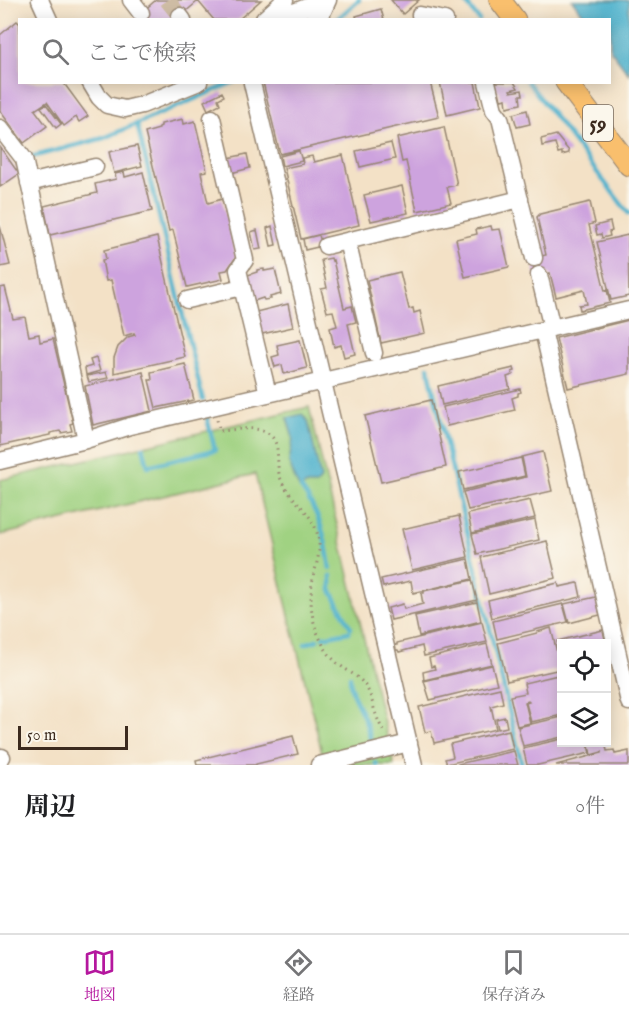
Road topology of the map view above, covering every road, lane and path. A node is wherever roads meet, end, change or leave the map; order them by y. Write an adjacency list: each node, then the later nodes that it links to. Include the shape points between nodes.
1 (40, 0): 6 (street)
2 (285, 0): 7 (street)
3 (327, 0): 8 (street); 9 (street)
4 (500, 0): 11 (main road)
5 (420, 15): 10 (street)
6 (48, 18)
7 (266, 18)
8 (278, 18)
9 (316, 18)
10 (435, 18)
11 (514, 18)
12 (91, 84): 18 (street, via 99,98 116,108 132,108)
13 (171, 84): 18 (street)
14 (194, 84): 18 (street)
15 (252, 84): 34 (street)
16 (488, 84): 24 (street)
17 (568, 84): 21 (main road, 59)
18 (160, 98)
19 (212, 118): 29 (street, via 245,260 238,270)
20 (0, 128): 23 (street, via 24,159)
21 (629, 165)
22 (95, 167): 23 (street)
23 (29, 183): 37 (street)
24 (520, 199): 25 (street); 27 (street)
25 (347, 241): 26 (street); 33 (street)
26 (326, 246)
27 (534, 258)
28 (539, 275): 32 (street)
29 (243, 287): 30 (street); 35 (street)
30 (187, 300)
31 (629, 310): 32 (street)
32 (547, 329): 34 (street); 39 (street)
33 (374, 353)
34 (323, 382): 35 (street); 40 (street)
35 (268, 394): 36 (street)
36 (214, 407): 37 (street); 41 (path, via 220,431 257,429 274,440 280,476 307,512 318,537 311,600 315,627 335,661 366,686)
37 (86, 440): 38 (street)
38 (0, 461)
39 (629, 702)
40 (409, 743): 41 (street); 43 (street)
41 (387, 748): 42 (street)
42 (319, 765)
43 (414, 765)

